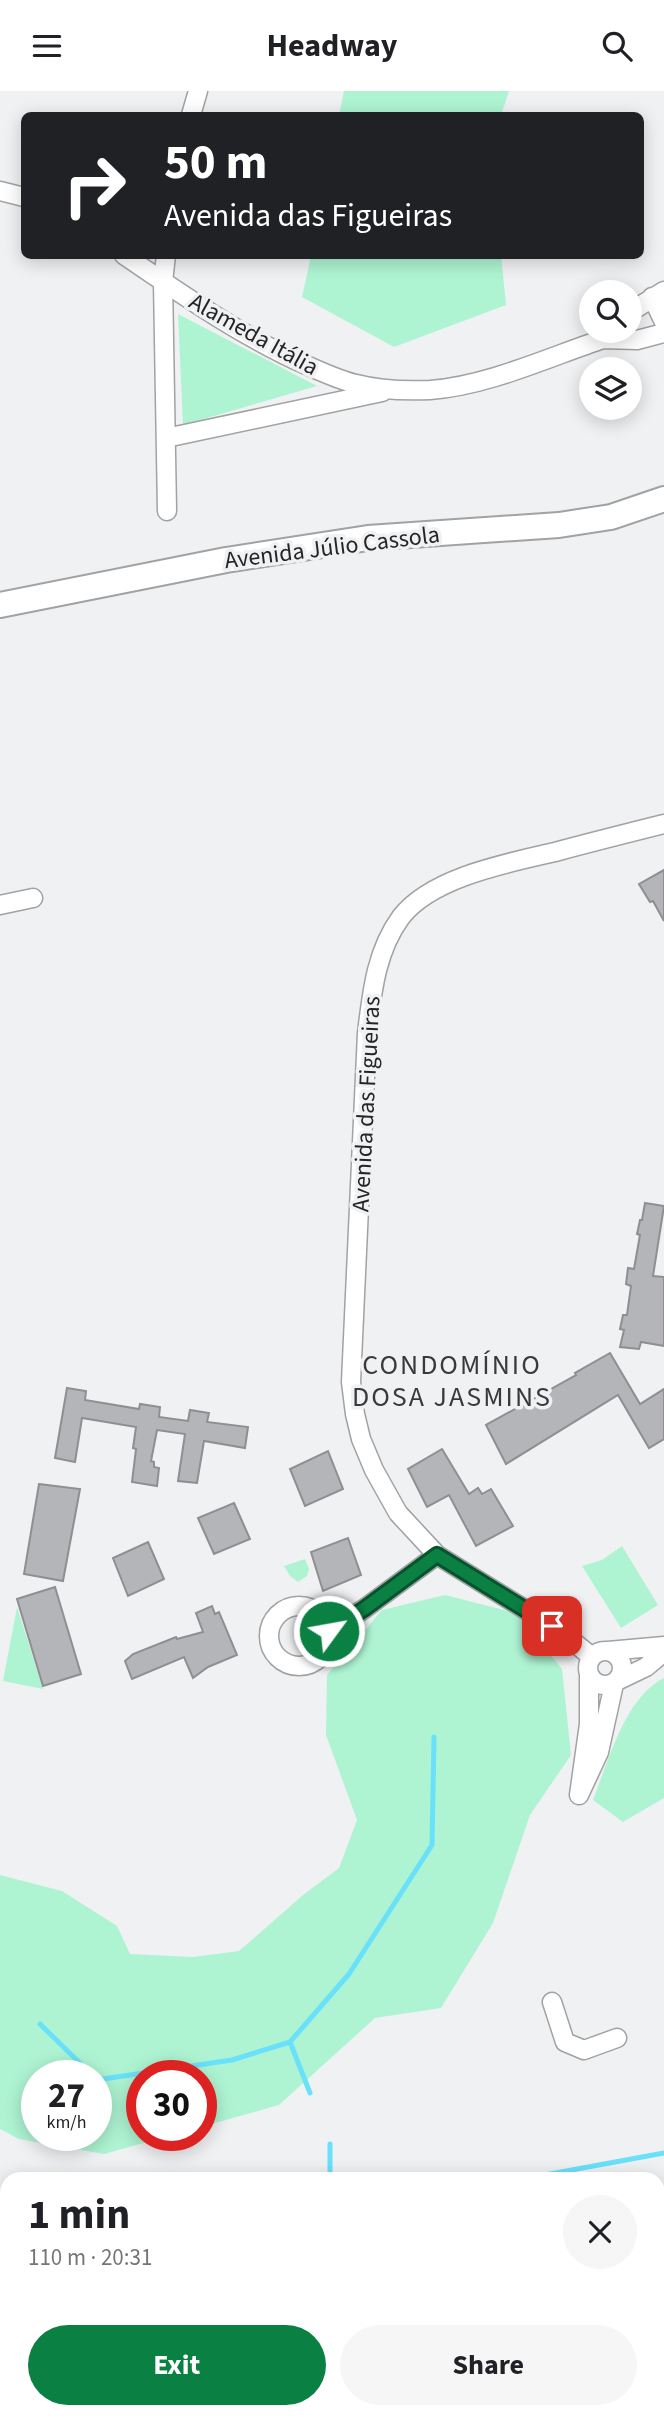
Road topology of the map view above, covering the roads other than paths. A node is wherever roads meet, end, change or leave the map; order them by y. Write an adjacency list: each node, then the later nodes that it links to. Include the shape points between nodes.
1 (198, 91): 2 (street)
2 (192, 112)
3 (0, 191): 4 (street)
4 (21, 196)
5 (130, 259): 7 (street, Alameda Itália)
6 (166, 259): 7 (street)
7 (163, 282): 14 (street, Alameda Itália, via 275,351 355,384); 15 (street)
8 (658, 294): 9 (street); 10 (street)
9 (642, 304)
10 (664, 322)
11 (664, 334): 12 (street, Alameda Itália)
12 (642, 339)
13 (584, 343): 14 (street, Alameda Itália, via 463,384 431,390)
14 (394, 389): 15 (street, Alameda Itália)
15 (166, 438): 17 (street)
16 (664, 499): 18 (main road, Avenida Júlio Cassola, via 611,517 368,538 226,560)
17 (167, 511)
18 (0, 605)
19 (664, 824): 22 (street, Avenida das Figueiras, via 470,873 423,897 402,916 385,944 373,980 352,1393 361,1439 374,1469 398,1513)
20 (33, 898): 21 (street)
21 (0, 905)
22 (437, 1555): 23 (street); 26 (street, Avenida das Figueiras, via 560,1631)
23 (329, 1631)
24 (664, 1646): 26 (street)
25 (664, 1652): 27 (street)
26 (597, 1661): 27 (street, via 597,1683 608,1686); 27 (street, via 619,1657 623,1668); 27 (street, via 579,1795 599,1752)
27 (616, 1682)
28 (552, 2002): 29 (street, via 565,2042 584,2050)
29 (617, 2038)

